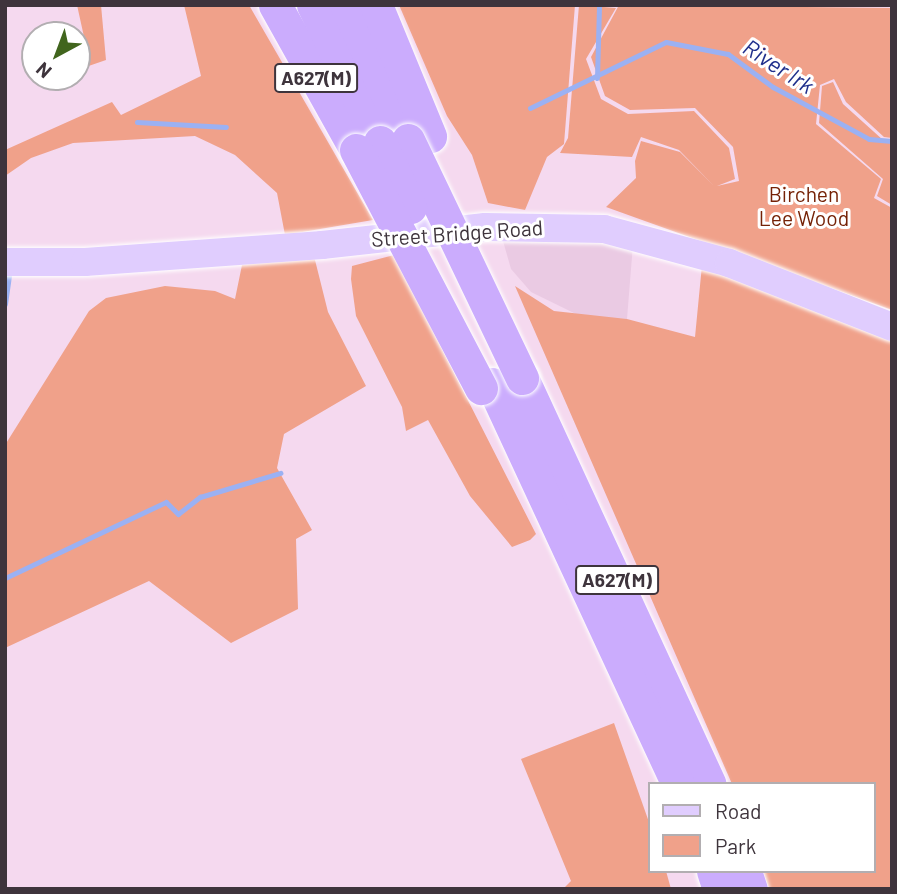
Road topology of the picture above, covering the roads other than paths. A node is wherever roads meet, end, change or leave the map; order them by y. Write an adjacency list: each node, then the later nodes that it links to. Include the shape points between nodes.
1 (275, 5): 5 (highway, A627(M))
2 (313, 5): 5 (highway, A627(M))
3 (346, 5): 5 (highway, A627(M))
4 (376, 5): 5 (highway, A627(M))
5 (393, 142): 8 (highway, A627(M), bridge); 8 (highway, A627(M))
6 (5, 262): 7 (main road, Street Bridge Road, via 308,246 485,227 604,229 729,263)
7 (892, 327)
8 (508, 380): 9 (highway, A627(M), via 558,524); 10 (highway, A627(M), via 601,548)
9 (677, 782)
10 (709, 782)

